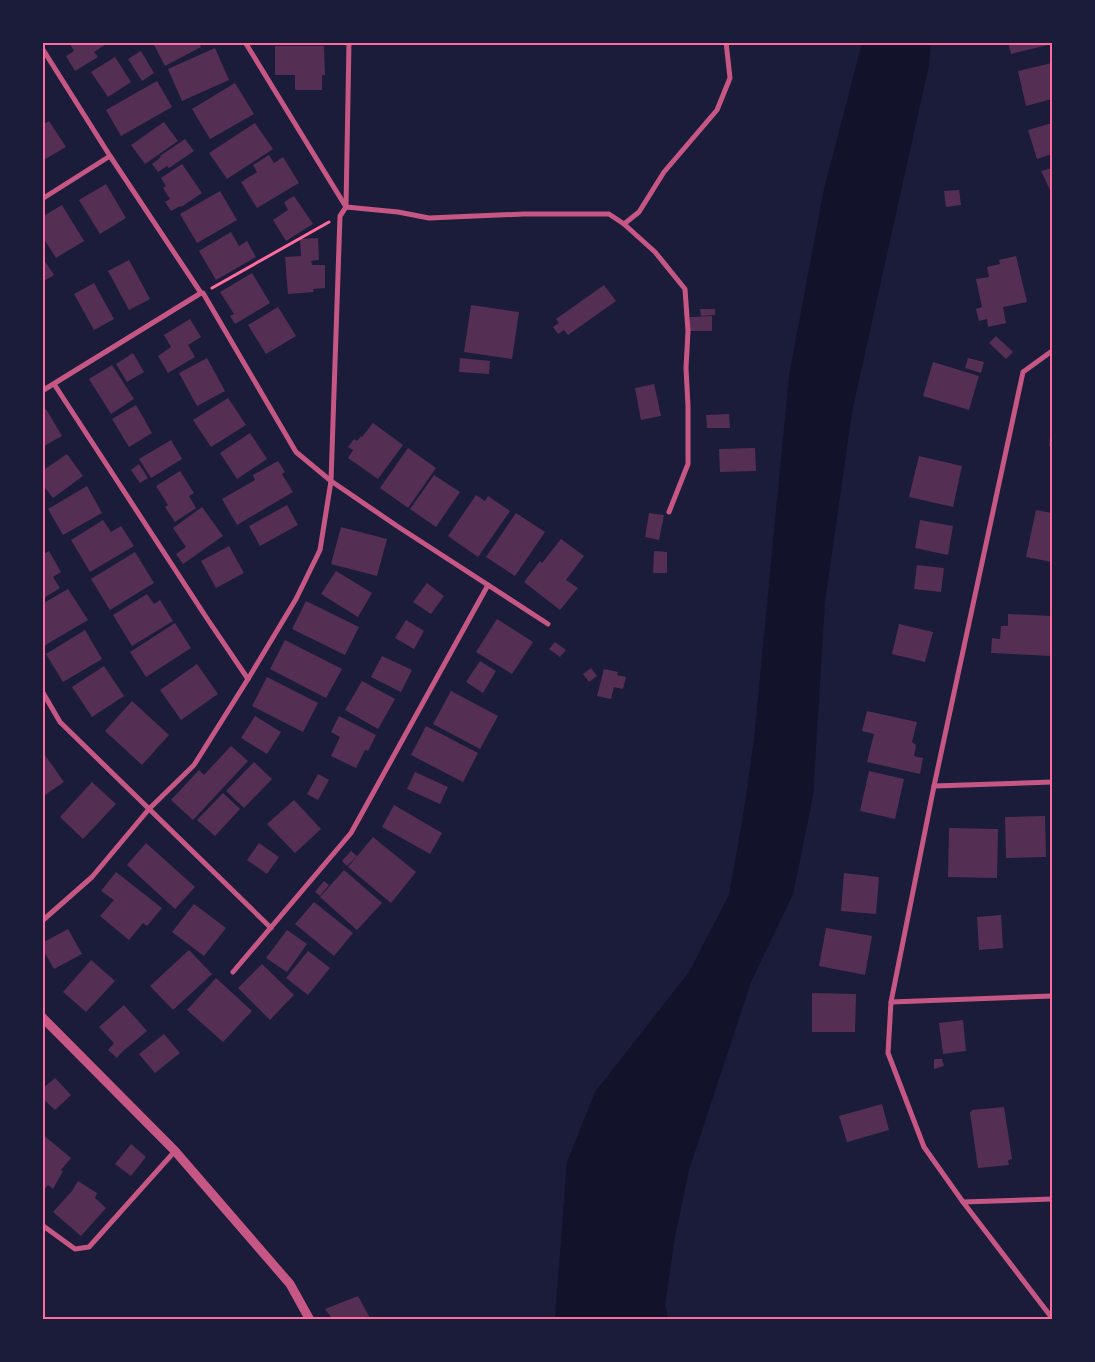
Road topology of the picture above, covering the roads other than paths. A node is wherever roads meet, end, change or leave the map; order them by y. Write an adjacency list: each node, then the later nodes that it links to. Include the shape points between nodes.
1 (245, 42): 7 (street)
2 (349, 42): 7 (street)
3 (726, 42): 8 (street, via 730,78 717,110 664,172 639,212)
4 (42, 48): 5 (street)
5 (110, 156): 6 (street); 9 (street)
6 (42, 199)
7 (346, 207): 8 (street, via 428,218 609,214); 13 (street, via 340,216)
8 (624, 224): 14 (street, via 655,252 685,289 688,464)
9 (202, 293): 11 (street); 13 (street, via 296,452)
10 (1052, 352): 20 (street, via 1023,372)
11 (54, 384): 12 (street); 17 (street)
12 (42, 391)
13 (331, 481): 15 (street); 17 (street, via 320,550 296,599)
14 (669, 512)
15 (488, 585): 16 (street); 23 (street, via 350,833)
16 (548, 624)
17 (248, 679): 21 (street, via 194,765)
18 (42, 691): 21 (street, via 60,722)
19 (1052, 782): 20 (street)
20 (934, 786): 26 (street)
21 (149, 809): 22 (street, via 92,877); 23 (street)
22 (42, 921)
23 (271, 928): 24 (street)
24 (233, 972)
25 (1052, 996): 26 (street)
26 (891, 1002): 30 (street, via 888,1053 924,1147)
27 (43, 1020): 28 (street)
28 (174, 1151): 31 (street, via 89,1247 75,1250); 33 (street, via 290,1284)
29 (1052, 1199): 30 (street)
30 (963, 1202): 32 (street)
31 (42, 1225)
32 (1052, 1318)
33 (310, 1320)

